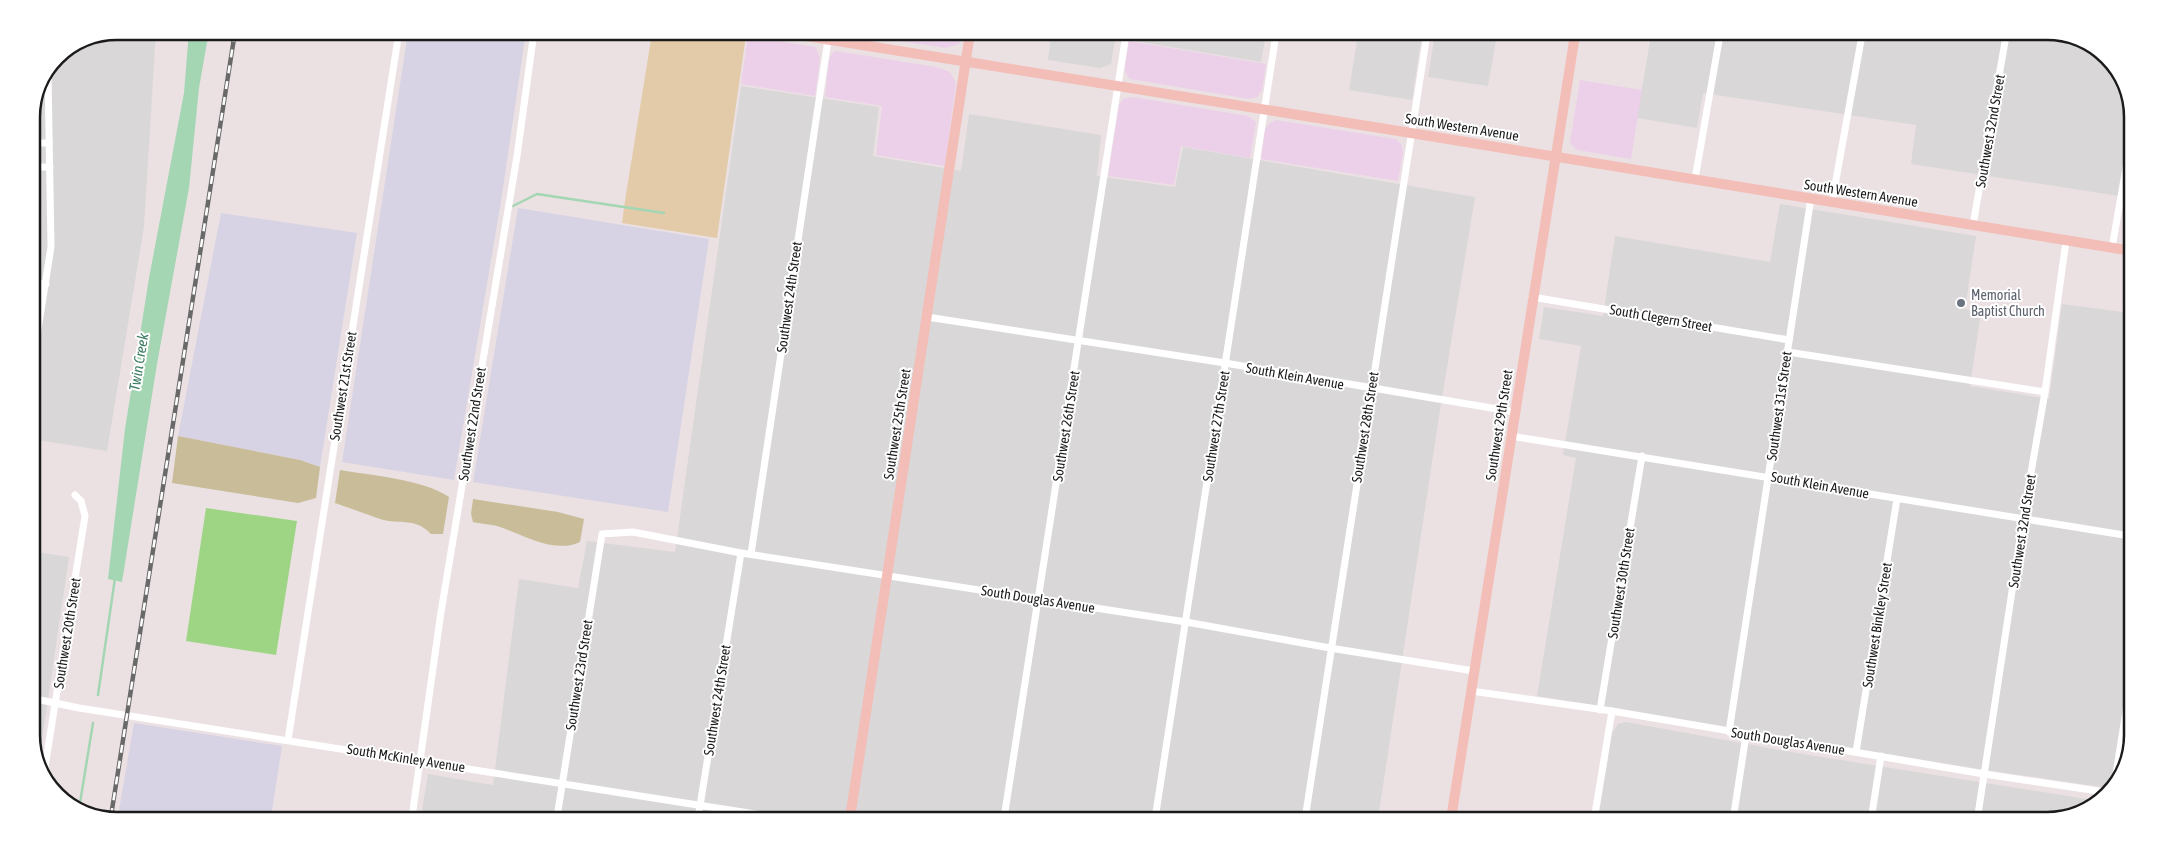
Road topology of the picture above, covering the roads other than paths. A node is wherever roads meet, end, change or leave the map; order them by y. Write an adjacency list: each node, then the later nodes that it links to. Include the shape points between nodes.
1 (398, 40): 65 (street, Southwest 21st Street)
2 (533, 40): 68 (street, Southwest 22nd Street, via 441,612)
3 (828, 40): 12 (main road, South Western Avenue); 51 (street, Southwest 24th Street)
4 (969, 40): 12 (main road, Southwest 25th Street)
5 (1125, 40): 14 (street, Southwest 26th Street)
6 (1275, 40): 15 (street, Southwest 27th Street)
7 (1426, 40): 16 (street, Southwest 28th Street)
8 (1574, 40): 19 (main road, Southwest 29th Street)
9 (1719, 40): 22 (street)
10 (1861, 40): 25 (street)
11 (2005, 40): 26 (street, Southwest 32nd Street)
12 (966, 61): 14 (main road, South Western Avenue); 33 (main road, Southwest 25th Street)
13 (48, 84): 18 (street)
14 (1117, 86): 15 (main road, South Western Avenue); 35 (street, Southwest 26th Street)
15 (1264, 109): 16 (main road, South Western Avenue); 38 (street, Southwest 27th Street)
16 (1411, 133): 19 (main road, South Western Avenue); 39 (street, Southwest 28th Street)
17 (40, 143): 18 (street)
18 (49, 143): 21 (street)
19 (1555, 156): 22 (main road, South Western Avenue); 32 (main road, Southwest 29th Street)
20 (40, 167): 21 (street)
21 (50, 167): 31 (street, via 51,248)
22 (1695, 179): 24 (main road, South Western Avenue)
23 (2124, 179): 28 (street)
24 (1811, 198): 25 (main road, South Western Avenue); 36 (street, Southwest 31st Street)
25 (1832, 202): 26 (main road, South Western Avenue)
26 (1973, 225): 27 (main road, South Western Avenue)
27 (2066, 241): 28 (main road, South Western Avenue); 40 (street, Southwest 32nd Street)
28 (2112, 248): 29 (main road, South Western Avenue)
29 (2124, 250)
30 (40, 283): 31 (street)
31 (46, 284): 34 (street)
32 (1532, 297): 36 (street, South Clegern Street); 41 (main road, Southwest 29th Street)
33 (927, 317): 35 (street, South Klein Avenue); 52 (main road, Southwest 25th Street)
34 (40, 320)
35 (1079, 340): 38 (street, South Klein Avenue); 53 (street, Southwest 26th Street)
36 (1789, 340): 37 (street, Southwest 31st Street)
37 (1788, 352): 40 (street); 44 (street, Southwest 31st Street)
38 (1225, 364): 39 (street, South Klein Avenue); 54 (street, Southwest 27th Street)
39 (1371, 389): 41 (street, South Klein Avenue); 55 (street, Southwest 28th Street)
40 (2045, 392): 47 (street, Southwest 32nd Street)
41 (1515, 412): 42 (main road, Southwest 29th Street)
42 (1511, 436): 43 (street, South Klein Avenue); 56 (main road, Southwest 29th Street)
43 (1642, 456): 44 (street, South Klein Avenue); 60 (street, Southwest 30th Street)
44 (1769, 476): 46 (street, South Klein Avenue); 63 (street, Southwest 31st Street)
45 (75, 495): 59 (street, Southwest 20th Street, via 81,501 85,516)
46 (1897, 499): 47 (street, South Klein Avenue); 66 (street, Southwest Binkley Street)
47 (2023, 519): 49 (street, South Klein Avenue); 71 (street, Southwest 32nd Street)
48 (602, 534): 50 (street, South Douglas Avenue, via 633,532); 72 (street, Southwest 23rd Street)
49 (2124, 535)
50 (741, 552): 51 (street, South Douglas Avenue); 74 (street, Southwest 24th Street)
51 (752, 554): 52 (street, South Douglas Avenue)
52 (887, 576): 53 (street, South Douglas Avenue); 79 (main road, Southwest 25th Street)
53 (1039, 599): 54 (street, South Douglas Avenue); 80 (street, Southwest 26th Street)
54 (1186, 622): 55 (street, South Douglas Avenue); 81 (street, Southwest 27th Street)
55 (1330, 648): 56 (street, South Douglas Avenue); 82 (street, Southwest 28th Street)
56 (1474, 670): 57 (main road, Southwest 29th Street)
57 (1471, 691): 60 (street, South Douglas Avenue); 83 (main road, Southwest 29th Street)
58 (40, 699): 59 (street, South McKinley Avenue)
59 (56, 702): 65 (street, South McKinley Avenue, via 63,706); 69 (street, Southwest 20th Street)
60 (1600, 710): 61 (street, South Douglas Avenue)
61 (1612, 711): 63 (street, South Douglas Avenue); 84 (street)
62 (2124, 723): 70 (street)
63 (1730, 732): 64 (street, South Douglas Avenue)
64 (1746, 734): 66 (street, South Douglas Avenue); 85 (street)
65 (288, 740): 68 (street, South McKinley Avenue)
66 (1856, 752): 67 (street, South Douglas Avenue)
67 (1881, 756): 71 (street, South Douglas Avenue); 86 (street)
68 (421, 761): 72 (street, South McKinley Avenue); 75 (street, Southwest 22nd Street)
69 (46, 763)
70 (2117, 766)
71 (1984, 774): 73 (street, South Douglas Avenue); 87 (street, Southwest 32nd Street)
72 (563, 783): 74 (street, South McKinley Avenue); 76 (street, Southwest 23rd Street)
73 (2100, 791)
74 (700, 804): 77 (street, Southwest 24th Street); 78 (street, South McKinley Avenue)
75 (413, 812)
76 (558, 812)
77 (699, 812)
78 (746, 812)
79 (851, 812)
80 (1005, 812)
81 (1156, 812)
82 (1306, 812)
83 (1452, 812)
84 (1595, 812)
85 (1734, 812)
86 (1872, 812)
87 (1978, 812)

